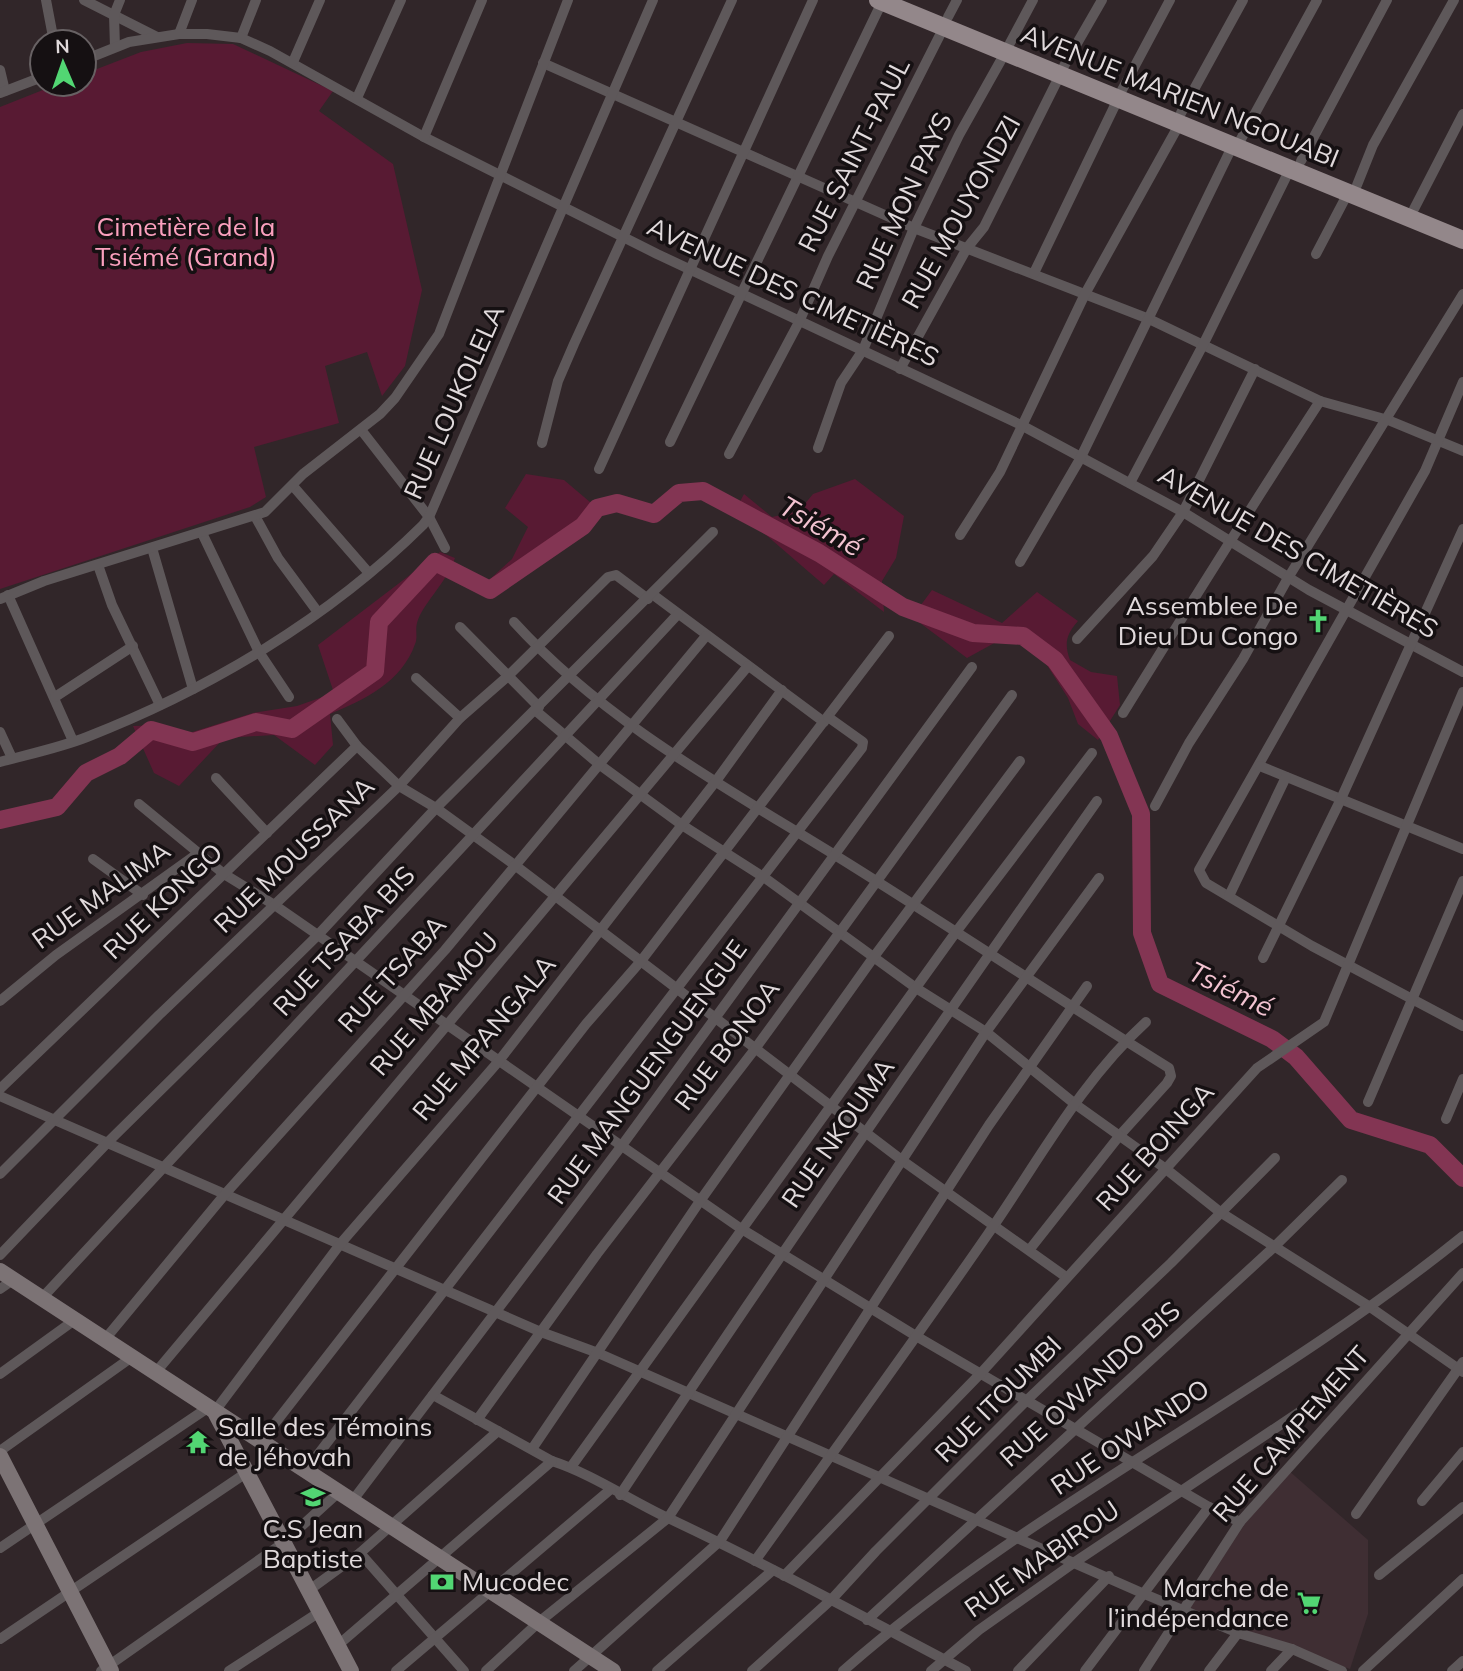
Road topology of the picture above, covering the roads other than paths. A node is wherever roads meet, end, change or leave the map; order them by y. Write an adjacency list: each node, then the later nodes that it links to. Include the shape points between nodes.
1 (46, 0): 25 (street)
2 (84, 0): 23 (street)
3 (120, 0): 23 (street)
4 (192, 0): 26 (street)
5 (256, 0): 28 (street)
6 (320, 0): 32 (street)
7 (401, 0): 40 (street)
8 (482, 0): 44 (street)
9 (568, 0): 33 (street)
10 (653, 0): 38 (street, RUE LOUKOLELA)
11 (732, 0): 43 (street)
12 (813, 0): 46 (street)
13 (909, 0): 24 (main road)
14 (957, 0): 24 (street, RUE SAINT-PAUL)
15 (1033, 0): 30 (street, RUE MON PAYS)
16 (1102, 0): 35 (street, RUE MOUYONDZI)
17 (1170, 0): 39 (street)
18 (1243, 0): 42 (street)
19 (1317, 0): 45 (street)
20 (1387, 0): 47 (street)
21 (1454, 0): 50 (street)
22 (881, 1): 24 (main road, AVENUE MARIEN NGOUABI); 49 (street)
23 (114, 15): 27 (street); 29 (street)
24 (946, 22): 30 (main road, AVENUE MARIEN NGOUABI); 51 (street, RUE SAINT-PAUL)
25 (51, 28)
26 (179, 34): 27 (street, AVENUE DES CIMETIÈRES); 28 (street, AVENUE DES CIMETIÈRES)
27 (157, 37): 29 (street, AVENUE DES CIMETIÈRES)
28 (241, 38): 32 (street, AVENUE DES CIMETIÈRES)
29 (115, 47): 31 (street, AVENUE DES CIMETIÈRES)
30 (1007, 48): 35 (main road, AVENUE MARIEN NGOUABI); 54 (street, RUE MON PAYS)
31 (98, 55)
32 (293, 62): 40 (street, AVENUE DES CIMETIÈRES)
33 (543, 63): 38 (street); 48 (street)
34 (0, 70): 37 (street)
35 (1062, 71): 39 (main road, AVENUE MARIEN NGOUABI); 58 (street, RUE MOUYONDZI, via 984,227)
36 (28, 82): 37 (street)
37 (2, 92)
38 (614, 92): 43 (street); 52 (street, RUE LOUKOLELA)
39 (1120, 95): 42 (main road, AVENUE MARIEN NGOUABI); 61 (street)
40 (357, 98): 44 (street, AVENUE DES CIMETIÈRES)
41 (1463, 114): 53 (street)
42 (1180, 118): 45 (main road, AVENUE MARIEN NGOUABI); 62 (street)
43 (678, 122): 46 (street); 56 (street)
44 (424, 136): 48 (street, AVENUE DES CIMETIÈRES)
45 (1237, 143): 47 (main road, AVENUE MARIEN NGOUABI); 65 (street)
46 (744, 154): 49 (street); 60 (street)
47 (1295, 165): 50 (main road, AVENUE MARIEN NGOUABI); 67 (street)
48 (498, 175): 52 (street, AVENUE DES CIMETIÈRES); 75 (street, via 439,334 395,398)
49 (799, 176): 51 (street); 64 (street)
50 (1352, 189): 53 (main road); 57 (main road, AVENUE MARIEN NGOUABI); 59 (street)
51 (856, 203): 54 (street); 66 (street, RUE SAINT-PAUL)
52 (563, 208): 56 (street, AVENUE DES CIMETIÈRES); 88 (street, RUE LOUKOLELA)
53 (1414, 209): 55 (main road)
54 (914, 228): 58 (street); 68 (street, RUE MON PAYS)
55 (1463, 228)
56 (624, 237): 60 (street, AVENUE DES CIMETIÈRES); 78 (street, via 558,382)
57 (1463, 240)
58 (967, 248): 61 (street); 69 (street, RUE MOUYONDZI)
59 (1316, 254)
60 (688, 269): 64 (street, AVENUE DES CIMETIÈRES); 83 (street)
61 (1034, 273): 62 (street)
62 (1085, 294): 65 (street); 74 (street)
63 (1463, 294): 73 (street)
64 (742, 296): 66 (street, AVENUE DES CIMETIÈRES); 76 (street)
65 (1149, 319): 67 (street); 82 (street)
66 (799, 322): 68 (street, AVENUE DES CIMETIÈRES); 81 (street, RUE SAINT-PAUL)
67 (1203, 345): 70 (street); 84 (street)
68 (863, 350): 69 (street, AVENUE DES CIMETIÈRES); 79 (street, RUE MON PAYS, via 841,383)
69 (900, 369): 74 (street, AVENUE DES CIMETIÈRES)
70 (1255, 369): 72 (street); 86 (street)
71 (1463, 382): 77 (street)
72 (1321, 401): 73 (street); 93 (street)
73 (1388, 421): 77 (street); 99 (street)
74 (1021, 425): 82 (street, AVENUE DES CIMETIÈRES); 92 (street, via 1000,472)
75 (362, 430): 85 (street); 88 (street)
76 (670, 442)
77 (1437, 442): 80 (street); 102 (street)
78 (542, 443)
79 (818, 448)
80 (1463, 451)
81 (729, 454)
82 (1080, 459): 84 (street, AVENUE DES CIMETIÈRES); 96 (street)
83 (599, 469)
84 (1130, 482): 86 (street, AVENUE DES CIMETIÈRES)
85 (293, 486): 87 (street, via 274,506); 98 (street)
86 (1183, 512): 93 (street, AVENUE DES CIMETIÈRES); 109 (street, via 1153,556)
87 (255, 516): 91 (street); 103 (street, via 278,558)
88 (429, 517): 95 (street); 98 (street, RUE LOUKOLELA)
89 (1463, 529): 110 (street)
90 (713, 532): 100 (street)
91 (202, 533): 94 (street); 113 (street)
92 (960, 535)
93 (1232, 542): 99 (street, AVENUE DES CIMETIÈRES); 129 (street)
94 (152, 548): 97 (street); 120 (street)
95 (445, 548)
96 (1020, 562)
97 (98, 565): 101 (street); 111 (street)
98 (368, 572): 103 (street, RUE LOUKOLELA)
99 (1288, 578): 102 (street, AVENUE DES CIMETIÈRES); 153 (street)
100 (650, 596): 104 (street); 112 (street, RUE MOUSSANA, via 620,577 608,577); 117 (street)
101 (4, 597): 125 (street)
102 (1346, 610): 110 (street, AVENUE DES CIMETIÈRES); 144 (street)
103 (317, 611): 113 (street, RUE LOUKOLELA)
104 (678, 614): 107 (street); 126 (street, RUE TSABA BIS)
105 (513, 622): 112 (street)
106 (460, 627): 118 (street)
107 (706, 636): 114 (street); 133 (street, RUE TSABA)
108 (889, 636): 132 (street)
109 (1077, 639)
110 (1410, 645): 116 (street, AVENUE DES CIMETIÈRES); 150 (street)
111 (133, 646): 125 (street); 127 (street)
112 (538, 647): 117 (street); 118 (street, RUE MOUSSANA)
113 (259, 652): 120 (street, RUE LOUKOLELA); 124 (street)
114 (748, 666): 121 (street); 139 (street, RUE MBAMOU)
115 (972, 667): 164 (street, RUE MANGUENGUENGUE)
116 (1463, 672)
117 (569, 675): 126 (street); 128 (street)
118 (508, 676): 128 (street); 130 (street, RUE MOUSSANA)
119 (416, 678): 130 (street)
120 (193, 689): 127 (street, RUE LOUKOLELA)
121 (782, 690): 132 (street); 147 (street, RUE MPANGALA)
122 (1463, 692): 157 (street, RUE BOINGA)
123 (1012, 695): 171 (street, RUE BONOA)
124 (289, 696)
125 (55, 697): 136 (street)
126 (597, 701): 133 (street); 135 (street, RUE TSABA BIS)
127 (160, 705): 136 (street, RUE LOUKOLELA)
128 (537, 709): 135 (street); 154 (street)
129 (1123, 713)
130 (460, 718): 148 (street, RUE MOUSSANA)
131 (337, 719): 137 (street)
132 (826, 720): 155 (street); 159 (street, via 864,745)
133 (630, 726): 139 (street); 143 (street, RUE TSABA)
134 (0, 732): 140 (street)
135 (564, 737): 143 (street); 160 (street, RUE TSABA BIS)
136 (73, 741): 140 (street, RUE LOUKOLELA)
137 (357, 746): 148 (street); 158 (street, RUE KONGO)
138 (1092, 753): 180 (street)
139 (676, 754): 147 (street); 149 (street, RUE MBAMOU)
140 (12, 758): 142 (street, RUE LOUKOLELA)
141 (1020, 761): 177 (street)
142 (0, 762)
143 (600, 765): 149 (street); 166 (street, RUE TSABA)
144 (1260, 766): 145 (street); 173 (street, via 1199,870 1206,883)
145 (1286, 777): 150 (street); 173 (street)
146 (216, 778): 158 (street)
147 (716, 781): 155 (street); 156 (street, RUE MPANGALA)
148 (399, 786): 154 (street); 176 (street, RUE MOUSSANA)
149 (643, 794): 156 (street); 174 (street, RUE MBAMOU)
150 (1340, 801): 157 (street); 178 (street)
151 (1097, 802): 183 (street, RUE NKOUMA)
152 (139, 804): 163 (street)
153 (1155, 806)
154 (436, 808): 160 (street); 182 (street)
155 (755, 809): 159 (street); 162 (street)
156 (682, 825): 162 (street); 179 (street, RUE MPANGALA)
157 (1409, 827): 161 (street); 188 (street, RUE BOINGA)
158 (267, 833): 167 (street, RUE KONGO)
159 (797, 835): 164 (street); 168 (street)
160 (473, 836): 166 (street); 187 (street, RUE TSABA BIS)
161 (1463, 849)
162 (725, 852): 168 (street); 186 (street)
163 (197, 853): 167 (street); 172 (street, RUE MALIMA)
164 (835, 855): 171 (street); 175 (street, RUE MANGUENGUENGUE)
165 (93, 859): 172 (street)
166 (516, 866): 174 (street); 193 (street, RUE TSABA)
167 (224, 874): 176 (street); 210 (street, RUE KONGO)
168 (765, 878): 175 (street); 191 (street)
169 (1099, 878): 189 (street)
170 (1463, 881): 194 (street)
171 (878, 882): 177 (street); 181 (street, RUE BONOA)
172 (143, 895): 195 (street, RUE MALIMA, via 56,955)
173 (1229, 895): 178 (street)
174 (555, 898): 179 (street); 200 (street, RUE MBAMOU)
175 (800, 903): 181 (street); 198 (street, RUE MANGUENGUENGUE)
176 (275, 906): 182 (street); 216 (street, RUE MOUSSANA)
177 (915, 906): 180 (street); 184 (street)
178 (1281, 926): 185 (street); 188 (street)
179 (601, 930): 186 (street); 205 (street, RUE MPANGALA)
180 (956, 932): 183 (street); 192 (street)
181 (840, 933): 184 (street); 204 (street, RUE BONOA)
182 (317, 936): 187 (street); 220 (street)
183 (990, 952): 189 (street); 197 (street, RUE NKOUMA)
184 (873, 958): 192 (street); 207 (street)
185 (1263, 958)
186 (641, 961): 191 (street); 209 (street)
187 (357, 963): 193 (street); 224 (street, RUE TSABA BIS)
188 (1349, 966): 194 (street); 225 (street, RUE BOINGA, via 1324,1022 1257,1068)
189 (1026, 976): 196 (street); 202 (street)
190 (1087, 986): 196 (street)
191 (676, 988): 198 (street); 215 (street)
192 (916, 988): 197 (street); 214 (street)
193 (403, 995): 200 (street); 230 (street, RUE TSABA)
194 (1413, 998): 201 (street); 212 (street)
195 (0, 1001)
196 (1071, 1005): 203 (street); 206 (street)
197 (952, 1010): 202 (street); 218 (street, RUE NKOUMA)
198 (715, 1017): 204 (street); 221 (street, RUE MANGUENGUENGUE)
199 (1146, 1022): 203 (street)
200 (446, 1024): 205 (street); 233 (street, RUE MBAMOU)
201 (1463, 1026)
202 (985, 1032): 206 (street); 223 (street)
203 (1125, 1041): 213 (street); 219 (street, via 1169,1068 1171,1076)
204 (755, 1049): 207 (street); 226 (street, RUE BONOA)
205 (498, 1062): 209 (street); 237 (street, RUE MPANGALA)
206 (1031, 1067): 213 (street); 229 (street)
207 (792, 1075): 214 (street); 231 (street)
208 (1463, 1079): 217 (street)
209 (537, 1086): 215 (street); 242 (street)
210 (0, 1089)
211 (0, 1096): 216 (street)
212 (1368, 1102)
213 (1075, 1104): 219 (street); 234 (street)
214 (831, 1105): 218 (street); 235 (street)
215 (580, 1117): 221 (street); 247 (street)
216 (55, 1118): 220 (street); 227 (street, RUE MOUSSANA)
217 (1446, 1119)
218 (867, 1133): 223 (street); 240 (street, RUE NKOUMA)
219 (1120, 1135): 225 (street); 239 (street)
220 (109, 1141): 224 (street); 241 (street)
221 (623, 1144): 226 (street); 251 (street, RUE MANGUENGUENGUE)
222 (1275, 1158): 232 (street, RUE ITOUMBI)
223 (903, 1161): 229 (street); 245 (street)
224 (165, 1167): 230 (street); 248 (street, RUE TSABA BIS)
225 (1166, 1169): 232 (street); 244 (street, RUE BOINGA)
226 (660, 1171): 231 (street); 253 (street, RUE BONOA)
227 (0, 1174)
228 (1342, 1180): 238 (street, RUE OWANDO BIS)
229 (946, 1191): 234 (street); 249 (street)
230 (226, 1193): 233 (street); 256 (street, RUE TSABA)
231 (699, 1201): 235 (street); 257 (street)
232 (1220, 1212): 238 (street); 266 (street, RUE ITOUMBI)
233 (282, 1218): 237 (street); 261 (street, RUE MBAMOU)
234 (995, 1224): 239 (street); 255 (street)
235 (740, 1228): 240 (street); 260 (street)
236 (1463, 1236): 250 (street, RUE OWANDO)
237 (341, 1243): 242 (street); 268 (street, RUE MPANGALA)
238 (1274, 1247): 250 (street); 271 (street, RUE OWANDO BIS)
239 (1030, 1249): 244 (street)
240 (782, 1252): 245 (street); 265 (street, RUE NKOUMA)
241 (0, 1255)
242 (396, 1268): 247 (street); 274 (street)
243 (1463, 1273): 254 (street, RUE CAMPEMENT)
244 (1066, 1278): 262 (street, RUE BOINGA)
245 (823, 1279): 249 (street); 269 (street)
246 (4, 1280): 248 (street)
247 (446, 1291): 251 (street); 282 (street)
248 (42, 1298): 252 (street)
249 (870, 1307): 255 (street); 273 (street)
250 (1370, 1307): 254 (street); 280 (street, RUE OWANDO)
251 (495, 1311): 253 (street); 264 (street, RUE MANGUENGUENGUE)
252 (76, 1319): 256 (street); 263 (street)
253 (541, 1332): 257 (street); 270 (street, RUE BONOA)
254 (1406, 1335): 259 (street); 295 (street, RUE CAMPEMENT)
255 (916, 1336): 262 (street); 278 (street)
256 (106, 1338): 258 (street)
257 (598, 1353): 260 (street); 275 (street)
258 (132, 1357): 261 (street); 277 (street)
259 (1462, 1367): 292 (street)
260 (637, 1371): 265 (street); 281 (street)
261 (156, 1372): 268 (street)
262 (981, 1373): 266 (street); 284 (street, RUE BOINGA)
263 (0, 1374)
264 (433, 1395): 270 (street); 287 (street, RUE MANGUENGUENGUE)
265 (686, 1395): 269 (street); 286 (street, RUE NKOUMA)
266 (1027, 1400): 271 (street); 288 (street, RUE ITOUMBI)
267 (1311, 1405): 285 (street, RUE MABIROU)
268 (212, 1409): 274 (street); 283 (street); 297 (street, RUE MPANGALA)
269 (735, 1415): 273 (street); 293 (street)
270 (477, 1420): 272 (street)
271 (1075, 1429): 280 (street); 294 (street, RUE OWANDO BIS)
272 (498, 1432): 275 (street); 296 (street)
273 (785, 1438): 278 (street); 299 (street)
274 (261, 1440): 282 (street)
275 (532, 1449): 279 (street)
276 (1463, 1452): 289 (street)
277 (0, 1454): 297 (street)
278 (831, 1456): 284 (street); 304 (street)
279 (552, 1461): 281 (street); 303 (street)
280 (1135, 1462): 285 (street); 298 (street, RUE OWANDO)
281 (571, 1467): 286 (street)
282 (306, 1470): 287 (street)
283 (246, 1473): 300 (street); 310 (street)
284 (881, 1477): 288 (street); 306 (street, RUE BOINGA)
285 (1182, 1489): 290 (street); 305 (street, RUE MABIROU)
286 (615, 1492): 293 (street); 311 (street, RUE NKOUMA)
287 (346, 1496): 296 (street); 300 (street, RUE MANGUENGUENGUE)
288 (929, 1499): 294 (street); 315 (street, RUE ITOUMBI)
289 (1422, 1501)
290 (1209, 1507): 295 (street); 313 (street)
291 (1463, 1507): 307 (street)
292 (1356, 1514)
293 (668, 1518): 299 (street); 319 (street)
294 (976, 1518): 298 (street); 318 (street, RUE OWANDO BIS)
295 (1240, 1522): 316 (street, RUE CAMPEMENT)
296 (390, 1524): 302 (street); 303 (street)
297 (35, 1525): 301 (street, RUE MPANGALA); 310 (street)
298 (1018, 1538): 305 (street); 320 (street, RUE OWANDO)
299 (720, 1541): 304 (street); 326 (street)
300 (283, 1543): 312 (street); 329 (street, RUE MANGUENGUENGUE)
301 (0, 1548)
302 (360, 1553): 312 (street); 314 (street)
303 (440, 1557): 311 (street); 314 (street)
304 (755, 1561): 306 (street)
305 (1075, 1562): 308 (street); 327 (street, RUE MABIROU)
306 (778, 1573): 315 (street); 337 (street, RUE BOINGA)
307 (1379, 1575)
308 (1109, 1576): 313 (street); 342 (street)
309 (1463, 1579): 348 (street)
310 (68, 1590): 322 (street); 329 (street)
311 (490, 1590): 319 (street); 323 (street, RUE NKOUMA)
312 (308, 1591): 317 (street)
313 (1142, 1593): 316 (street); 343 (street)
314 (400, 1595): 323 (street); 324 (street)
315 (832, 1599): 318 (street); 338 (street, RUE ITOUMBI)
316 (1184, 1610): 321 (street); 344 (street, RUE CAMPEMENT)
317 (318, 1613): 324 (street); 330 (street)
318 (867, 1620): 320 (street)
319 (540, 1622): 326 (street); 334 (street)
320 (888, 1631): 327 (street); 339 (street, RUE OWANDO)
321 (1238, 1633): 325 (street); 345 (street)
322 (0, 1639)
323 (436, 1639): 332 (street, RUE NKOUMA); 333 (street)
324 (337, 1646): 331 (street)
325 (1292, 1649): 346 (street); 347 (street)
326 (591, 1655): 335 (street); 336 (street)
327 (944, 1659): 340 (street, RUE MABIROU); 341 (street)
328 (1463, 1661): 349 (street)
329 (107, 1669)
330 (229, 1671)
331 (350, 1671)
332 (396, 1671)
333 (464, 1671)
334 (486, 1671)
335 (574, 1671)
336 (613, 1671)
337 (657, 1671)
338 (752, 1671)
339 (843, 1671)
340 (931, 1671)
341 (966, 1671)
342 (1018, 1671)
343 (1085, 1671)
344 (1144, 1671)
345 (1209, 1671)
346 (1271, 1671)
347 (1342, 1671)
348 (1363, 1671)
349 (1452, 1671)

